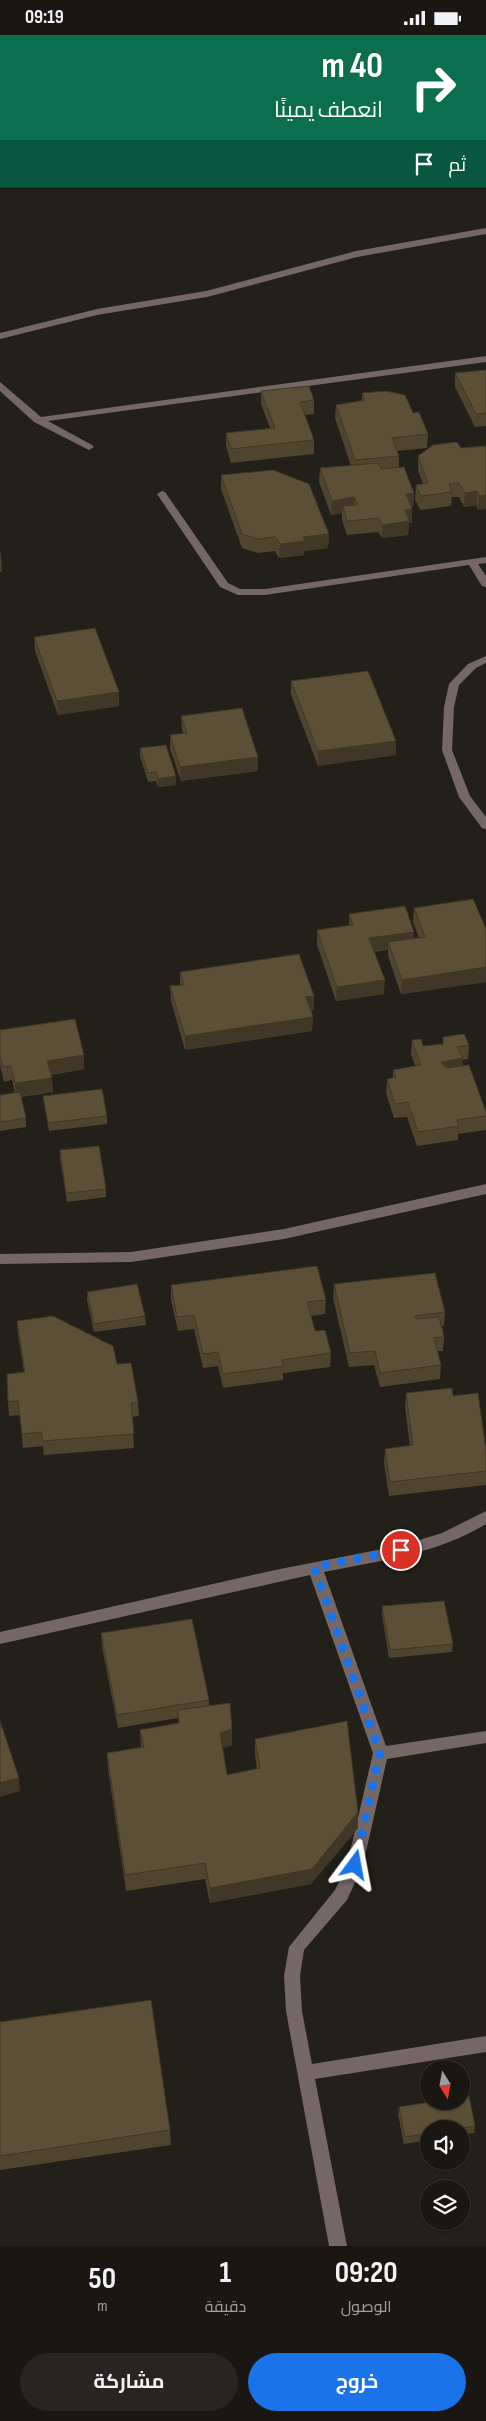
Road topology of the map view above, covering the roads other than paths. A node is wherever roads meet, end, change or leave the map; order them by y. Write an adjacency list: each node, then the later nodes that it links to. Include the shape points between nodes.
1 (486, 231): 2 (street, via 356,254 207,294 97,312)
2 (0, 336)
3 (486, 359): 5 (street)
4 (0, 385): 5 (street, via 15,403)
5 (37, 420): 6 (street)
6 (89, 447)
7 (162, 494): 9 (street, via 224,585 238,592 265,592)
8 (486, 559): 9 (street)
9 (472, 561): 10 (street)
10 (486, 584)
11 (486, 659): 12 (street, via 472,666 454,684 449,707 447,750 465,797)
12 (486, 825)
13 (486, 1189): 14 (street, via 284,1234 131,1257)
14 (0, 1259)
15 (486, 1517): 16 (street, via 468,1529 401,1550)
16 (314, 1567): 17 (street); 19 (street)
17 (0, 1638)
18 (486, 1737): 19 (street)
19 (380, 1753): 21 (street, via 355,1865 341,1895 297,1947 292,1975 294,2011)
20 (486, 2044): 21 (street)
21 (306, 2073): 22 (street)
22 (338, 2246)

